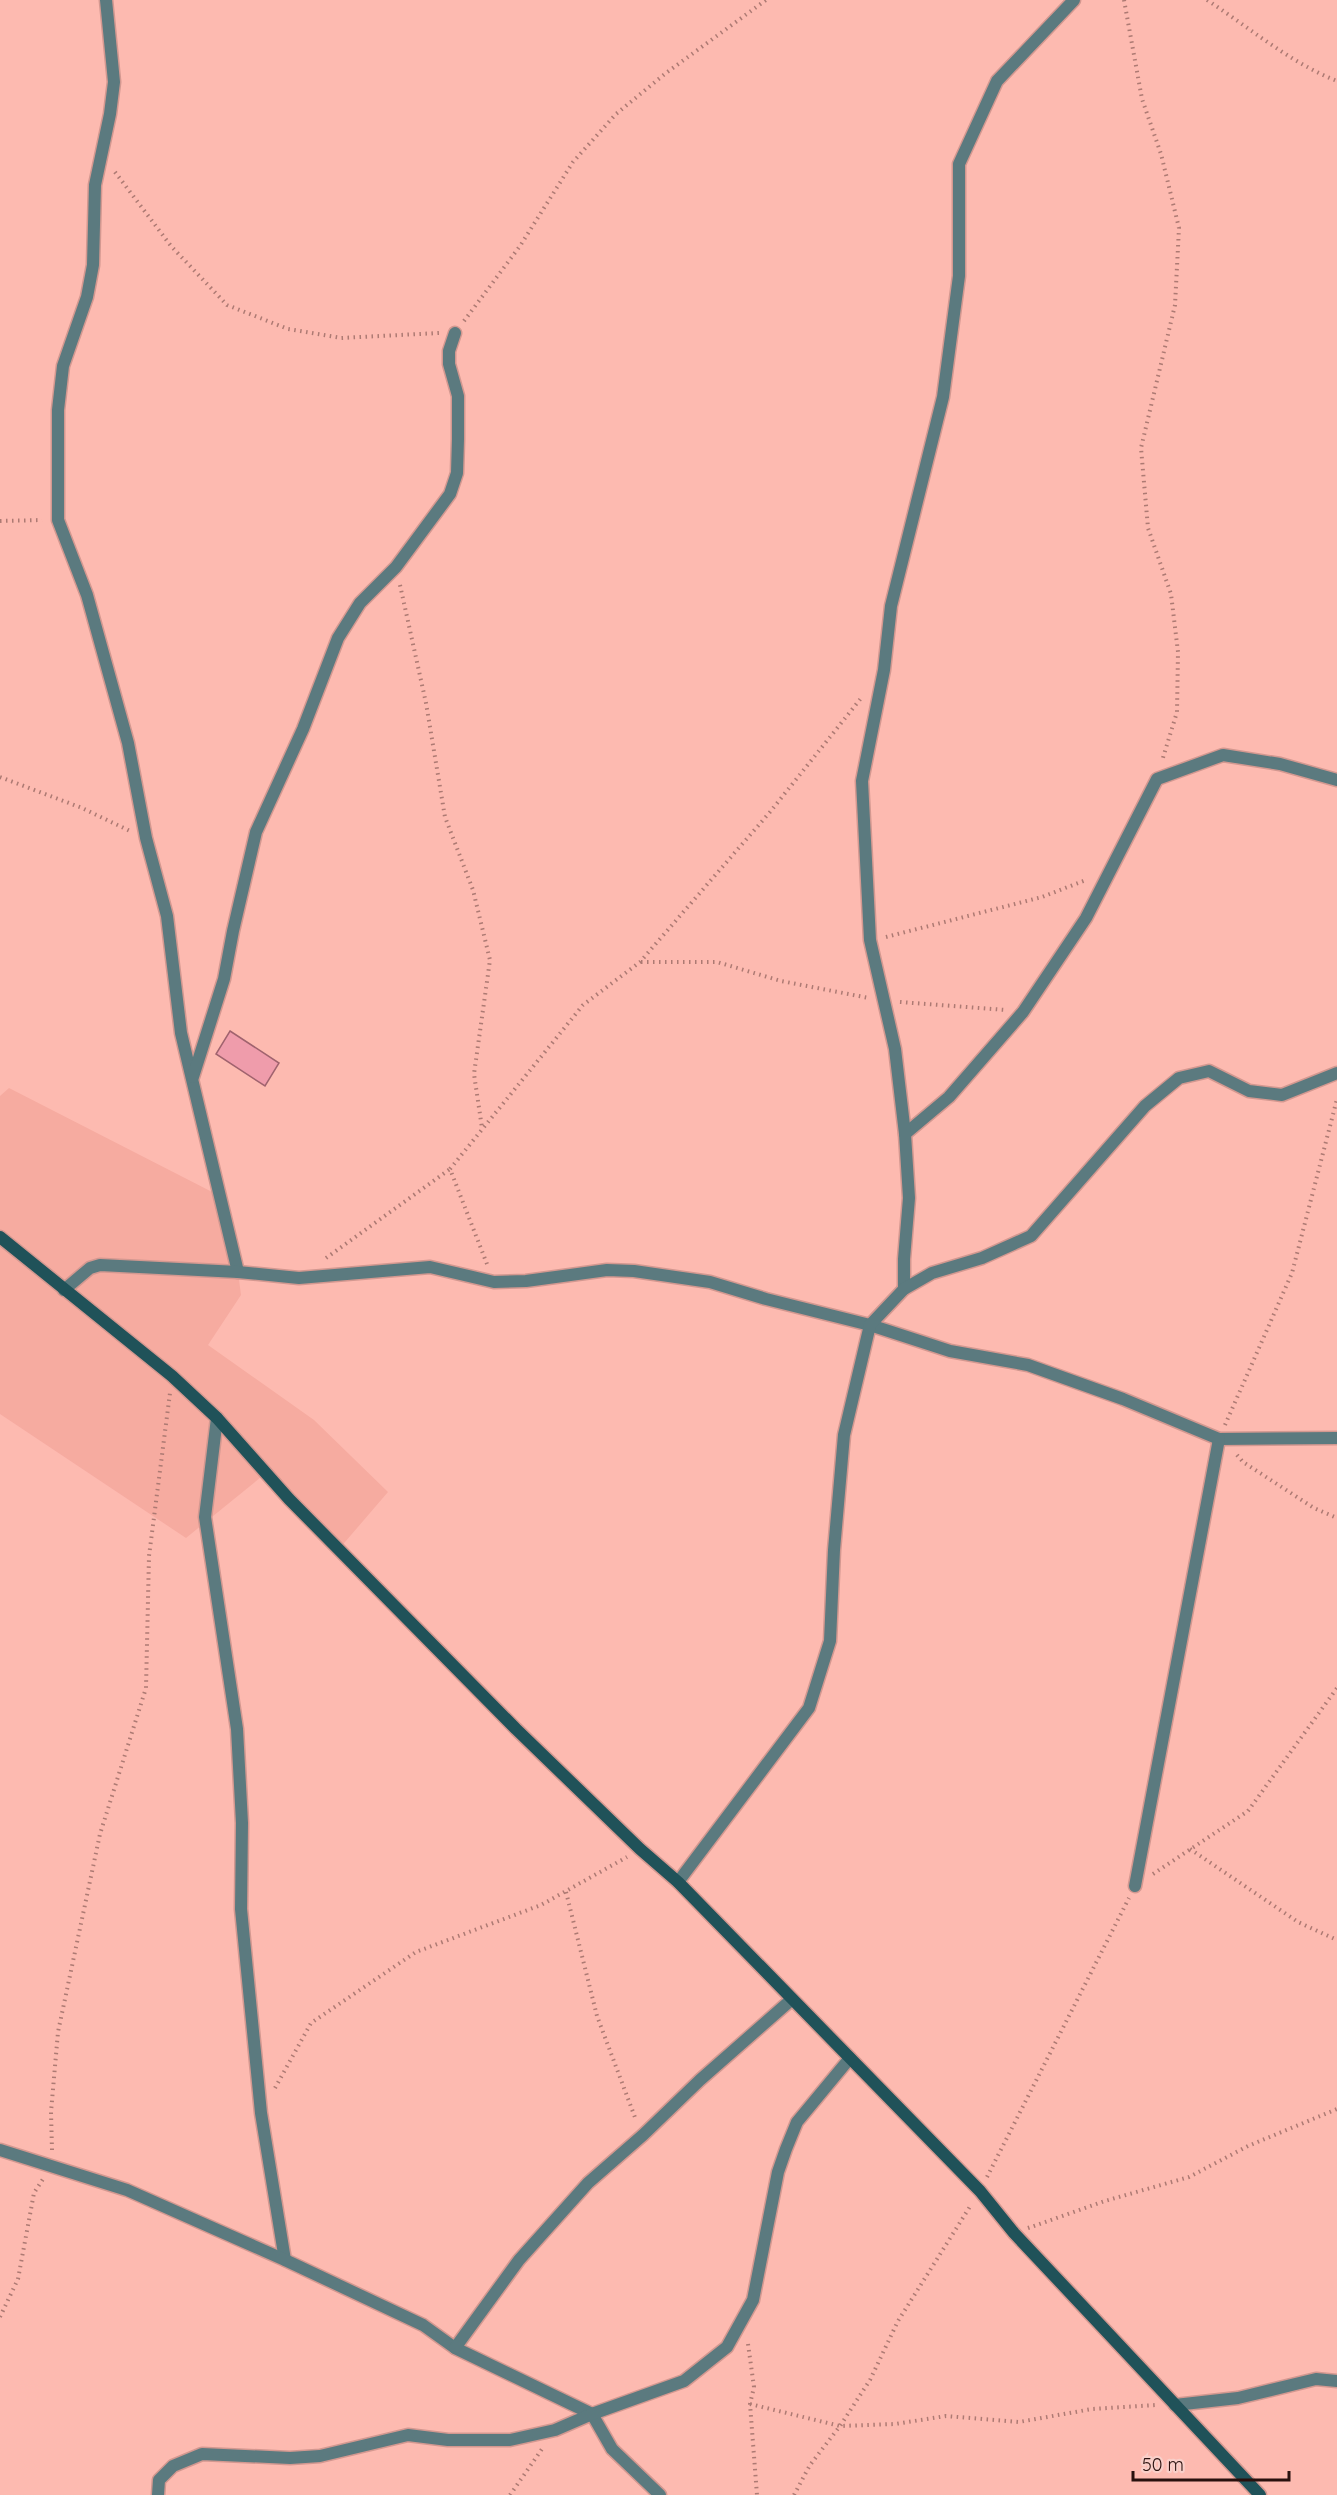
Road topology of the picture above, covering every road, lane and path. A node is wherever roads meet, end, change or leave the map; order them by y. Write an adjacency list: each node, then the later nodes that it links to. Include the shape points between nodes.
1 (106, 0): 7 (street, via 114,82)
2 (766, 0): 8 (path, via 616,114 573,162 520,246)
3 (1074, 0): 12 (street, via 997,81 959,164 959,276 943,397 891,606)
4 (1124, 0): 14 (path, via 1142,99 1161,154 1179,228 1175,305 1141,448 1148,528 1171,594 1178,652 1177,712)
5 (1207, 0): 6 (path, via 1273,47)
6 (1337, 81)
7 (102, 155): 8 (path, via 171,246 227,305 288,329 341,338); 9 (street, via 94,185 93,265 63,366 58,410)
8 (455, 333): 11 (street, via 449,364 458,396 457,473 450,494)
9 (58, 520): 10 (path); 16 (street, via 94,618 128,743)
10 (0, 521)
11 (396, 567): 23 (street, via 360,603 338,638 303,729 256,832 224,979); 25 (path, via 426,703 445,817 473,890 490,960 474,1074)
12 (884, 670): 18 (street, via 862,781); 19 (path, via 770,812)
13 (0, 777): 16 (path, via 82,808)
14 (1157, 779): 15 (street, via 1223,755 1280,764); 17 (street)
15 (1337, 780)
16 (146, 838): 23 (street, via 167,916 182,1033)
17 (1109, 872): 18 (path, via 1042,897); 21 (street, via 1086,918)
18 (870, 940): 20 (street)
19 (640, 962): 20 (path, via 717,962 781,981); 25 (path, via 584,1005)
20 (885, 1001): 21 (path); 26 (street)
21 (1023, 1011): 26 (street, via 949,1097)
22 (1337, 1073): 32 (street, via 1282,1095 1249,1091 1209,1071 1179,1078 1145,1106 1031,1236 982,1258 932,1273)
23 (193, 1077): 29 (street)
24 (1337, 1098): 38 (path, via 1292,1273)
25 (482, 1129): 27 (path)
26 (905, 1134): 32 (street, via 909,1197)
27 (450, 1169): 30 (path); 31 (path)
28 (0, 1237): 33 (street)
29 (238, 1272): 30 (street); 33 (street, via 100,1264)
30 (298, 1278): 31 (street, via 430,1267)
31 (494, 1282): 34 (street, via 607,1270 634,1272 710,1282)
32 (904, 1289): 34 (street)
33 (64, 1290): 35 (street)
34 (870, 1325): 38 (street, via 950,1351 1028,1365); 43 (street, via 844,1435 830,1641 809,1708)
35 (172, 1376): 36 (street); 53 (path, via 149,1556 146,1688 100,1834 58,2032 51,2112)
36 (217, 1418): 41 (street, via 289,1498); 50 (street, via 205,1517 237,1729 241,1909)
37 (1337, 1438): 38 (street)
38 (1224, 1440): 39 (path, via 1243,1462 1314,1508); 44 (street)
39 (1337, 1518)
40 (1337, 1688): 42 (path, via 1248,1811)
41 (640, 1849): 43 (street); 45 (path)
42 (1190, 1850): 44 (path); 46 (path, via 1298,1922)
43 (678, 1882): 47 (street)
44 (1135, 1886): 54 (path)
45 (566, 1892): 50 (path, via 416,1952 311,2023); 51 (path, via 597,2016)
46 (1337, 1940)
47 (791, 2000): 48 (street); 51 (street)
48 (850, 2058): 54 (street); 57 (street, via 797,2122 778,2172 753,2300)
49 (1337, 2109): 55 (path, via 1248,2146 1190,2177)
50 (261, 2112): 56 (street)
51 (643, 2135): 59 (street, via 588,2183 519,2260)
52 (0, 2150): 53 (street)
53 (52, 2165): 56 (street, via 127,2190); 58 (path, via 34,2193 18,2279)
54 (980, 2191): 55 (street); 64 (path, via 898,2321 870,2380)
55 (1014, 2233): 62 (street)
56 (285, 2260): 59 (street, via 423,2325)
57 (744, 2316): 61 (path, via 754,2387); 63 (street, via 727,2347 684,2381)
58 (0, 2317)
59 (455, 2348): 63 (street)
60 (1337, 2381): 62 (street, via 1316,2379 1238,2398)
61 (750, 2404): 64 (path); 69 (path)
62 (1175, 2405): 64 (path, via 1092,2409 1019,2422 946,2416 895,2424); 71 (street)
63 (592, 2414): 65 (street); 68 (street, via 612,2449)
64 (840, 2426): 70 (path, via 810,2465)
65 (555, 2430): 66 (street, via 510,2440 482,2441 408,2435 320,2456 202,2454 173,2466 159,2480); 67 (path)
66 (158, 2495)
67 (510, 2495)
68 (660, 2495)
69 (757, 2495)
70 (794, 2495)
71 (1260, 2495)

